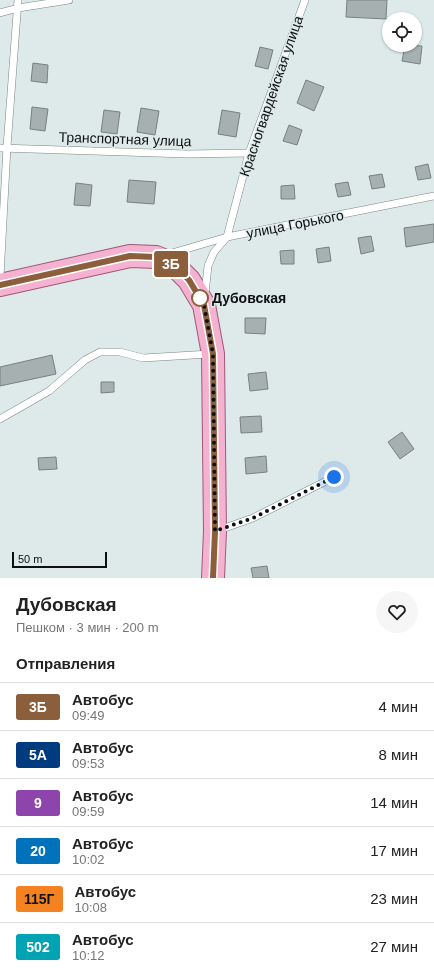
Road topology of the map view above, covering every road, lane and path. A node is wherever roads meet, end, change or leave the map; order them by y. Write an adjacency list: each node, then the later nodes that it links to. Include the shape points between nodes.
1 (69, 0): 3 (lane)
2 (305, 0): 6 (lane, Красногвардейская улица)
3 (18, 4): 4 (lane); 5 (lane)
4 (0, 13)
5 (3, 148): 6 (lane, Транспортная улица, via 187,154); 10 (lane)
6 (249, 153): 8 (lane, Красногвардейская улица)
7 (434, 196): 8 (lane, улица Горького)
8 (227, 237): 9 (lane, улица Горького); 12 (lane, Красногвардейская улица, via 214,252 208,266)
9 (156, 257): 11 (main road, улица Горького, via 130,256); 12 (main road, улица Горького, via 173,264 189,280)
10 (0, 276)
11 (0, 285)
12 (204, 305): 13 (main road, улица Горького)
13 (213, 354): 14 (lane, via 143,358 120,352 100,352 85,360 49,391); 16 (main road)
14 (0, 419)
15 (334, 477): 16 (lane, via 253,518)
16 (215, 531): 17 (main road)
17 (213, 578)

